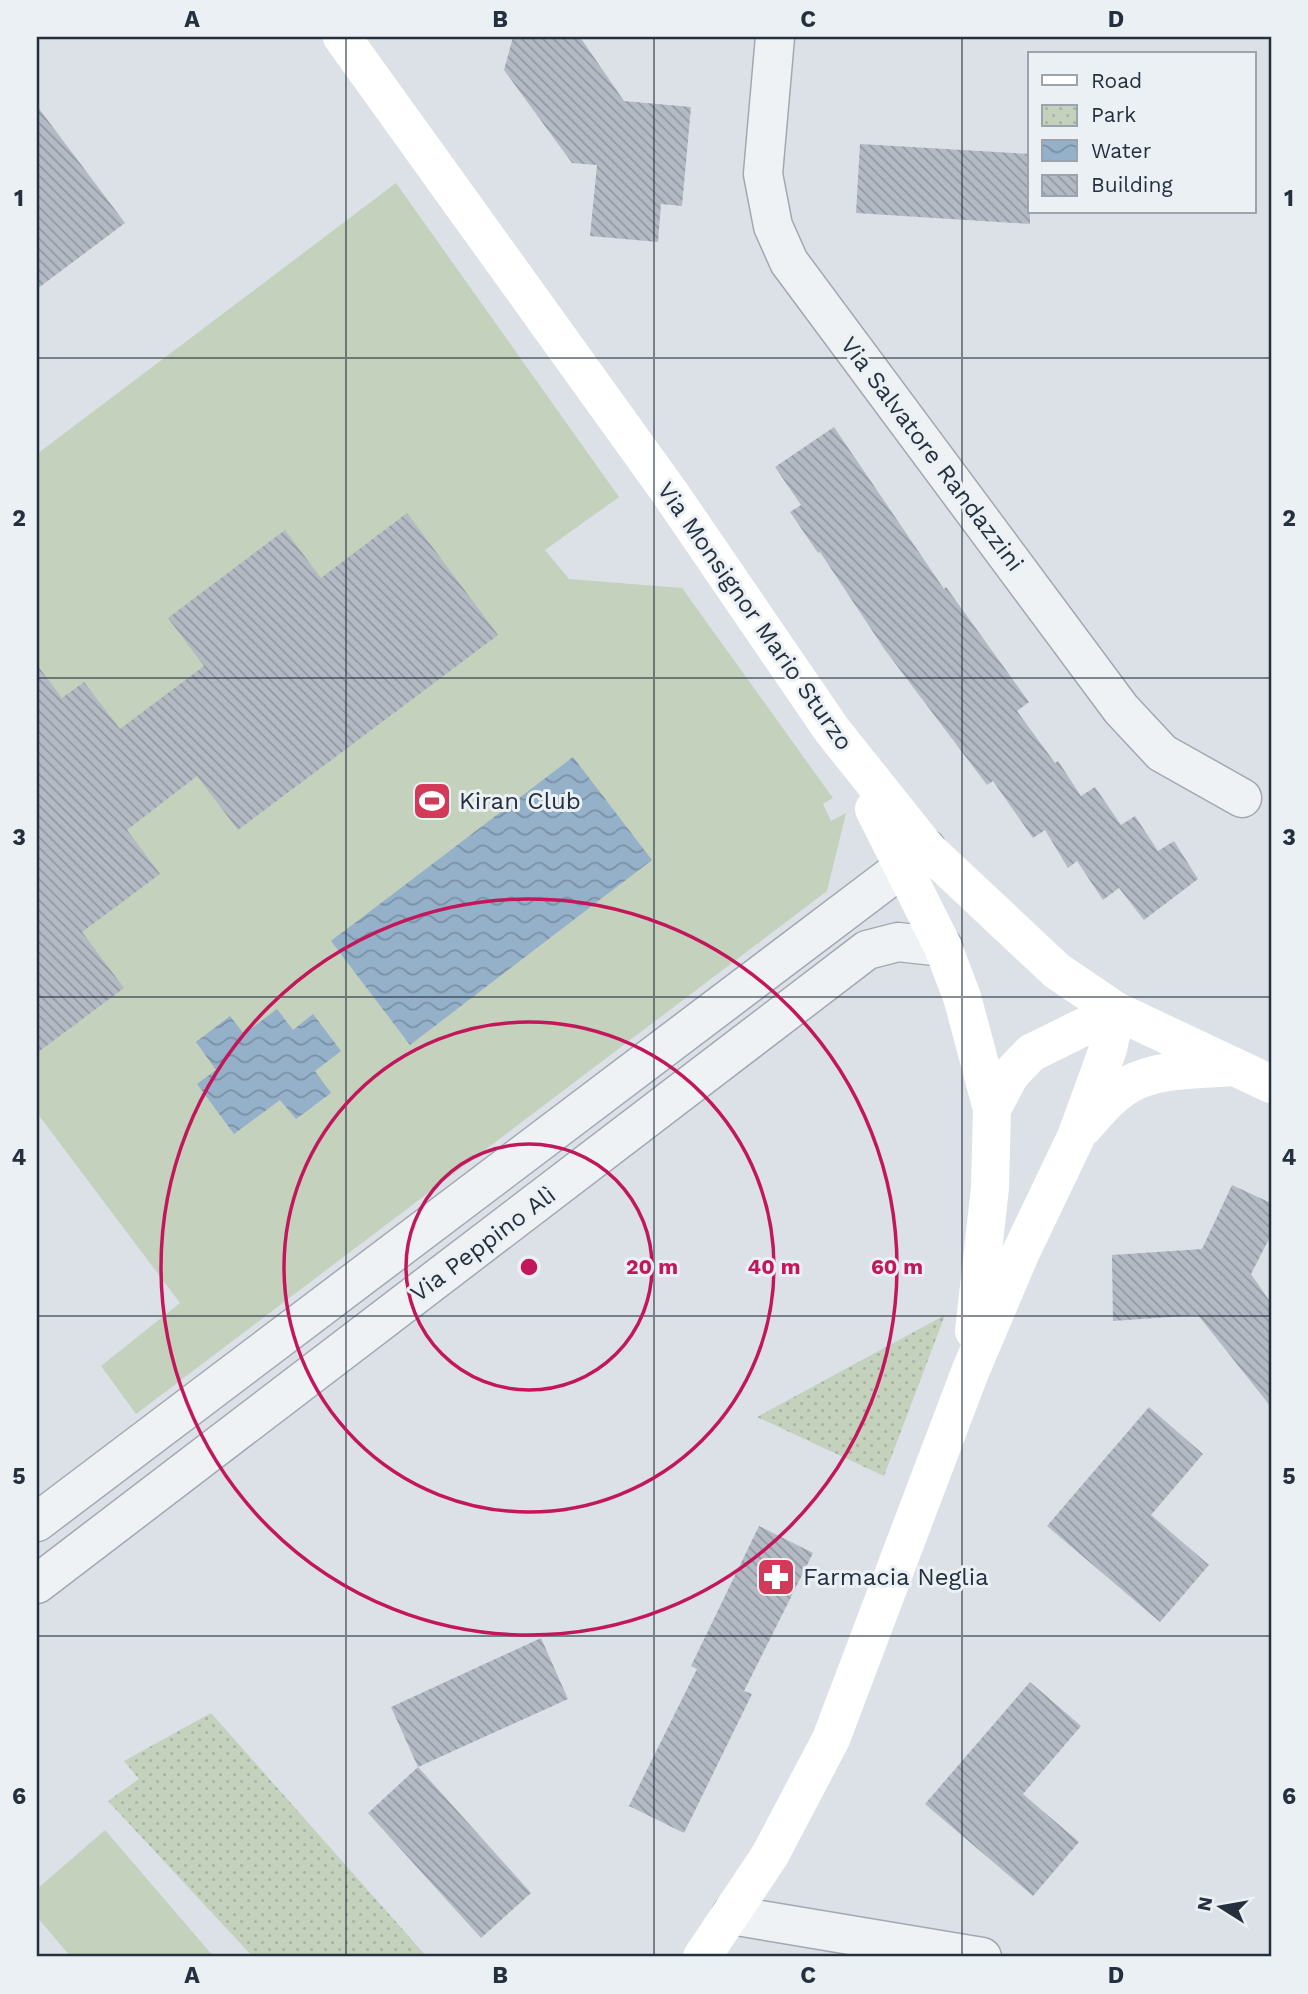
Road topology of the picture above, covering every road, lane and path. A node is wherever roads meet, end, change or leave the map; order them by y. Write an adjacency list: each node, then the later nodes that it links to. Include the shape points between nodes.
1 (342, 37): 4 (street, Via Monsignor Mario Sturzo, via 670,493)
2 (775, 37): 3 (street, Via Salvatore Randazzini, via 763,174 773,226 789,262 1121,709 1162,753)
3 (1242, 798)
4 (916, 858): 5 (street, Via Monsignor Mario Sturzo); 6 (street, via 1057,971); 12 (street, Via Peppino Alì)
5 (943, 947): 9 (street, Via Monsignor Mario Sturzo, via 962,996); 13 (street, Via Peppino Alì, via 898,942 867,950)
6 (1116, 1011): 7 (street); 9 (street, via 1031,1053 1010,1074); 10 (street, via 1108,1049)
7 (1234, 1067): 8 (street); 10 (street, via 1161,1074 1129,1084 1105,1103)
8 (1271, 1084)
9 (992, 1109): 11 (street, via 990,1188)
10 (1076, 1137): 11 (street)
11 (970, 1371): 14 (street, via 831,1739 770,1855)
12 (37, 1522)
13 (37, 1584)
14 (730, 1915): 15 (street); 16 (street)
15 (702, 1957)
16 (982, 1957)

